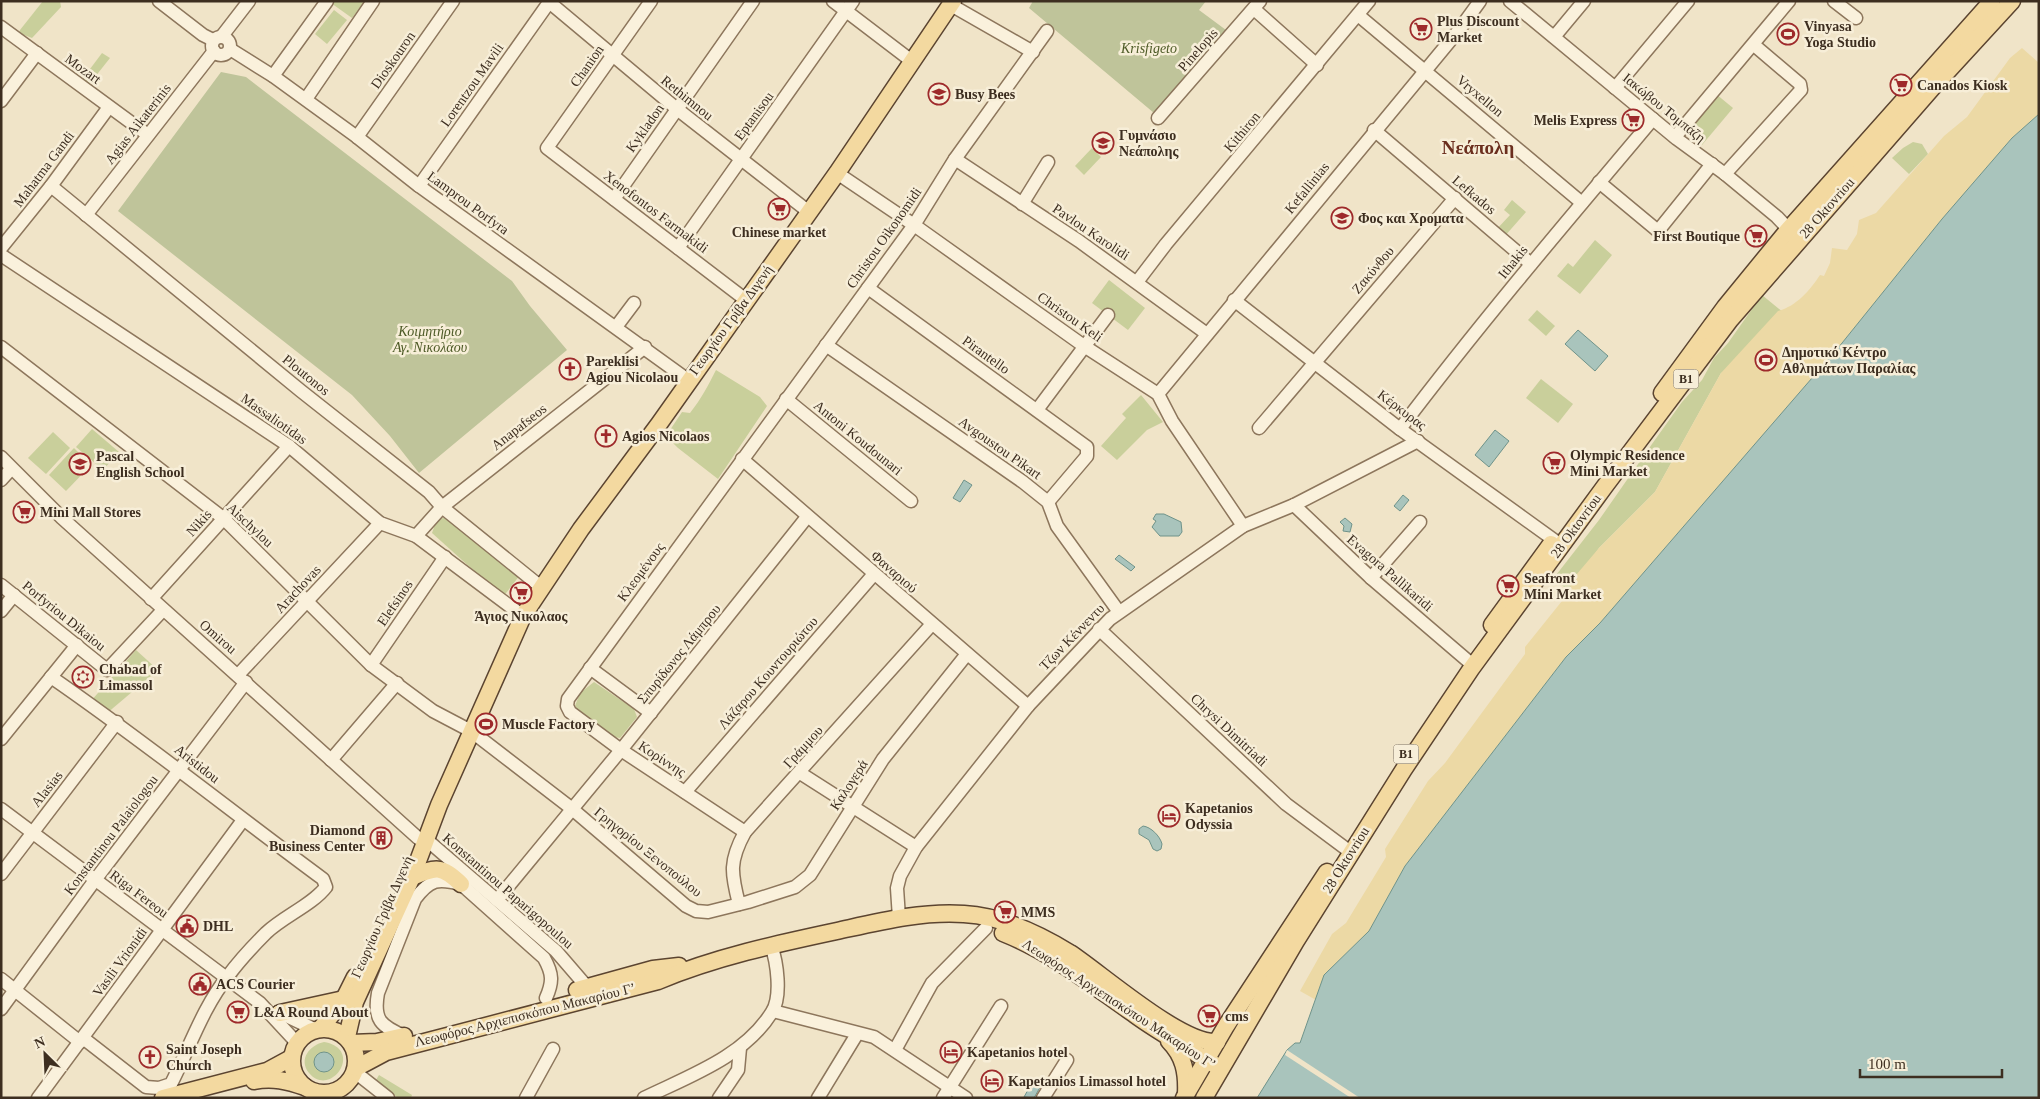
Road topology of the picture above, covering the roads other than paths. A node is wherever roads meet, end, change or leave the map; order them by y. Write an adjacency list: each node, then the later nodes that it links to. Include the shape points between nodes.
1 (159, 1): 30 (street)
2 (249, 1): 30 (street, Agias Aikaterinis)
3 (327, 1): 38 (street)
4 (373, 1): 40 (street)
5 (453, 1): 48 (street, Dioskouron)
6 (651, 1): 34 (street, Chanion)
7 (753, 1): 43 (street, Kykladon)
8 (832, 1): 23 (street)
9 (853, 1): 23 (street, Eptanisou)
10 (1369, 1): 24 (street, Kithiron)
11 (1480, 1): 37 (street, Kefallinias)
12 (1510, 1): 29 (street, Ιακώβου Τομπάζη)
13 (1584, 1): 29 (street)
14 (1688, 1): 39 (street)
15 (1789, 1): 31 (street)
16 (1834, 1): 25 (street)
17 (1982, 1): 26 (street)
18 (1992, 1): 26 (main road, 28 Oktovriou / B1)
19 (2012, 1): 67 (main road, 28 Oktovriou / B1)
20 (550, 2): 34 (street, Rethimnou); 59 (street, Lorentzou Mavili)
21 (952, 3): 32 (street); 35 (main road, Γεωργίου Γρίβα Διγενή)
22 (1257, 5): 36 (street); 44 (street, Pinelopis)
23 (846, 13): 35 (street); 52 (street, Eptanisou)
24 (1358, 16): 36 (street, Kithiron); 37 (street, Vryxellon)
25 (1856, 18)
26 (1978, 18): 67 (main road, 28 Oktovriou / B1)
27 (1, 27): 33 (street, Mozart)
28 (1047, 31): 32 (street, Christou Oikonomidi)
29 (1554, 38): 39 (street, Ιακώβου Τομπάζη)
30 (213, 41): 38 (street, Lamprou Porfyra, via 224,54 230,49); 47 (street, Agias Aikaterinis)
31 (1754, 45): 49 (street); 56 (street, via 1801,87)
32 (1032, 52): 51 (street, Christou Oikonomidi)
33 (37, 53): 41 (street); 42 (street, Mozart)
34 (612, 56): 43 (street, Rethimnou); 50 (street, Chanion)
35 (913, 62): 55 (main road, Γεωργίου Γρίβα Διγενή)
36 (1317, 65): 72 (street, Kithiron)
37 (1426, 70): 46 (street, Kefallinias); 62 (street, Vryxellon)
38 (273, 76): 40 (street, Lamprou Porfyra)
39 (1615, 88): 45 (street, Ιακώβου Τομπάζη)
40 (306, 99): 48 (street, Lamprou Porfyra)
41 (1, 101)
42 (109, 107): 47 (street, Mozart); 58 (street, Mahatma Gandi)
43 (677, 109): 52 (street, Rethimnou); 61 (street, Kykladon)
44 (1158, 118)
45 (1653, 118): 49 (street, Ιακώβου Τομπάζη); 57 (street, Ithakis)
46 (1374, 130): 60 (street, Lefkados); 75 (street, Kefallinias)
47 (148, 136): 65 (street, Agias Aikaterinis)
48 (357, 136): 59 (street, Lamprou Porfyra)
49 (1675, 137): 54 (street, Ιακώβου Τομπάζη)
50 (548, 148): 61 (street, Xenofontos Farmakidi)
51 (955, 159): 63 (street, Pavlou Karolidi); 66 (street, Christou Oikonomidi)
52 (741, 160): 64 (street, Rethimnou); 69 (street, Eptanisou)
53 (1048, 162): 63 (street)
54 (1712, 164): 56 (street, Ιακώβου Τομπάζη); 57 (street, via 1658,232)
55 (837, 173): 64 (main road, Γεωργίου Γρίβα Διγενή); 66 (street, Christou Keli)
56 (1725, 174): 67 (street, Ιακώβου Τομπάζη)
57 (1599, 182): 62 (street, Ithakis)
58 (51, 186): 65 (street, Ploutonos); 68 (street, Mahatma Gandi)
59 (419, 186): 78 (street, Lamprou Porfyra)
60 (1455, 198): 71 (street, Lefkados); 84 (street, Ζακύνθου)
61 (614, 199): 69 (street, Xenofontos Farmakidi)
62 (1582, 202): 71 (street, Ithakis)
63 (1022, 204): 72 (street, Pavlou Karolidi)
64 (809, 212): 74 (main road, Γεωργίου Γρίβα Διγενή)
65 (86, 214): 100 (street, Ploutonos, via 429,492)
66 (914, 225): 73 (street, Christou Oikonomidi); 81 (street, Christou Keli)
67 (1794, 234): 107 (main road, 28 Oktovriou / B1, via 1724,307); 185 (main road, 28 Oktovriou / B1, via 1471,670 1349,854)
68 (1, 248)
69 (678, 248): 74 (street, Xenofontos Farmakidi)
70 (1, 255): 92 (street, Massaliotidas)
71 (1531, 264): 90 (street, Ithakis)
72 (1137, 282): 79 (street, Pavlou Karolidi)
73 (868, 288): 80 (street, Christou Oikonomidi); 88 (street, Pirantello)
74 (746, 300): 85 (main road, Γεωργίου Γρίβα Διγενή)
75 (1234, 300): 79 (street, Kefallinias); 84 (street, Κέρκυρας)
76 (634, 303): 78 (street)
77 (1108, 315): 81 (street)
78 (616, 327): 83 (street, Lamprou Porfyra)
79 (1207, 334): 86 (street, Kefallinias)
80 (826, 346): 87 (street, Christou Oikonomidi); 98 (street, Avgoustou Pikart)
81 (1084, 346): 86 (street, Christou Keli); 88 (street)
82 (1, 347): 102 (street, Aischylou)
83 (645, 348): 85 (street, Lamprou Porfyra); 100 (street, Anapafseos)
84 (1315, 362): 89 (street, Ζακύνθου); 90 (street, Κέρκυρας)
85 (688, 380): 112 (main road, Γεωργίου Γρίβα Διγενή)
86 (1158, 394): 105 (street, Christou Keli, via 1172,421)
87 (786, 399): 94 (street, Christou Oikonomidi); 97 (street, Antoni Koudounari)
88 (1037, 410): 98 (street, Pirantello, via 1087,447 1087,456)
89 (1259, 428)
90 (1400, 429): 91 (street, Κέρκυρας)
91 (1418, 441): 99 (street, Τζων Κέννεντυ); 107 (street, Κέρκυρας)
92 (289, 446): 102 (street, Nikis); 104 (street, Massaliotidas)
93 (1, 457): 95 (street, Omirou)
94 (742, 458): 101 (street, Φαναριού); 126 (street, Κλεομένους)
95 (11, 469): 96 (street); 114 (street, Omirou)
96 (1, 480)
97 (911, 501)
98 (1048, 502): 118 (street, via 1057,526)
99 (1294, 505): 105 (street, Τζων Κέννεντυ); 110 (street, Evagora Pallikaridi)
100 (442, 507): 106 (street, Anapafseos); 112 (street, Ploutonos)
101 (807, 517): 109 (street, Φαναριού); 132 (street, Σπυρίδωνος Λάμπρου)
102 (223, 518): 114 (street, Nikis); 115 (street, Aischylou)
103 (1420, 522): 110 (street)
104 (380, 523): 106 (street, Massaliotidas); 115 (street, Arachovas)
105 (1243, 526): 118 (street, Τζων Κέννεντυ)
106 (416, 536): 108 (street, Massaliotidas)
107 (1554, 540): 124 (main road, 28 Oktovriou / B1)
108 (445, 557): 119 (street, Massaliotidas); 125 (street, Elefsinos)
109 (874, 574): 120 (street, Φαναριού); 140 (street, Λάζαρου Κουντουριώτου)
110 (1371, 578): 124 (street, Evagora Pallikaridi)
111 (1, 585): 113 (street, Porfyriou Dikaiou)
112 (541, 587): 119 (main road, Γεωργίου Γρίβα Διγενή)
113 (14, 595): 117 (street); 122 (street, Porfyriou Dikaiou)
114 (151, 599): 116 (street, Omirou)
115 (307, 601): 125 (street, Aischylou); 128 (street, Arachovas)
116 (164, 610): 122 (street, Porfyriou Dikaiou, via 107,670); 128 (street, Omirou)
117 (1, 611)
118 (1118, 612): 121 (street, Τζων Κέννεντυ)
119 (522, 616): 134 (main road, Γεωργίου Γρίβα Διγενή)
120 (932, 624): 123 (street, Φαναριού); 139 (street, Γράμμου)
121 (1099, 629): 131 (street, Τζων Κέννεντυ); 149 (street, Chrysi Dimitriadi, via 1286,804)
122 (76, 645): 127 (street)
123 (967, 654): 131 (street, Φαναριού); 141 (street, Καλογερά, via 883,759)
124 (1468, 660): 149 (main road, 28 Oktovriou / B1, via 1356,826)
125 (371, 665): 129 (street, Aischylou)
126 (590, 668): 130 (street, Κλεομένους, via 568,699); 132 (street)
127 (50, 677): 133 (street, Aristidou); 135 (street)
128 (242, 678): 137 (street, Omirou); 138 (street, Konstantinou Palaiologou)
129 (397, 683): 134 (street, Aischylou, via 433,711); 137 (street)
130 (567, 706): 136 (street, Κορίννης, via 570,712)
131 (1028, 706): 148 (street, Τζων Κέννεντυ)
132 (651, 713): 136 (street, Σπυρίδωνος Λάμπρου)
133 (117, 722): 138 (street, Aristidou); 146 (street, Alasias)
134 (471, 731): 142 (street, Γρηγορίου Ξενοπούλου); 147 (main road, Γεωργίου Γρίβα Διγενή)
135 (1, 739)
136 (621, 750): 140 (street, Κορίννης); 142 (street, Σπυρίδωνος Λάμπρου)
137 (331, 760): 147 (street, Omirou)
138 (180, 769): 144 (street, Aristidou); 152 (street, Konstantinou Palaiologou)
139 (800, 773): 141 (street); 145 (street, Γράμμου)
140 (685, 792): 145 (street, Κορίννης)
141 (852, 806): 148 (street); 155 (street, Καλογερά, via 810,874 795,887)
142 (571, 808): 154 (street, Σπυρίδωνος Λάμπρου); 155 (street, Γρηγορίου Ξενοπούλου, via 686,906 708,912)
143 (1, 810): 146 (street, Riga Fereou)
144 (243, 820): 158 (street, Vasili Vrionidi); 161 (street, Aristidou, via 323,879 326,887 319,896 291,912 266,933)
145 (745, 832): 155 (street, Γράμμου, via 733,856 731,871)
146 (32, 833): 150 (street, Alasias); 152 (street, Riga Fereou)
147 (422, 839): 151 (main road, Γεωργίου Γρίβα Διγενή); 154 (street, Konstantinou Paparigopoulou); 166 (main road, Γεωργίου Γρίβα Διγενή)
148 (916, 848): 156 (street, Τζων Κέννεντυ, via 898,882)
149 (1345, 848): 178 (main road, 28 Oktovriou / B1, via 1307,899)
150 (1, 874)
151 (412, 878): 153 (main road, via 438,868); 177 (main road, Γεωργίου Γρίβα Διγενή, via 355,1002)
152 (95, 880): 158 (street, Riga Fereou); 164 (street, Konstantinou Palaiologou)
153 (461, 884): 165 (street, via 544,958 552,971 552,985); 175 (street, via 436,880 420,893 378,993 375,1007 378,1018 385,1028)
154 (497, 900): 163 (street, Konstantinou Paparigopoulou, via 556,951)
155 (739, 904)
156 (899, 918): 157 (main road, Λεωφόρος Αρχιεπισκόπου Μακαρίου Γ’); 159 (main road, Λεωφόρος Αρχιεπισκόπου Μακαρίου Γ’); 178 (main road, Λεωφόρος Αρχιεπισκόπου Μακαρίου Γ’, via 965,914 1024,930 1068,953 1180,1030 1202,1041)
157 (986, 928): 174 (main road, Λεωφόρος Αρχιεπισκόπου Μακαρίου Γ’, via 1035,948); 182 (street, via 932,983)
158 (162, 930): 161 (street, Riga Fereou); 176 (street, Vasili Vrionidi)
159 (772, 945): 160 (main road, Λεωφόρος Αρχιεπισκόπου Μακαρίου Γ’); 170 (street, via 778,977)
160 (697, 965): 163 (main road, Λεωφόρος Αρχιεπισκόπου Μακαρίου Γ’, via 653,969); 186 (main road, Λεωφόρος Αρχιεπισκόπου Μακαρίου Γ’, via 658,981 394,1049)
161 (227, 977): 167 (street, Riga Fereou); 176 (street, via 171,1084 146,1088)
162 (1, 980): 164 (street)
163 (587, 987): 165 (main road, Λεωφόρος Αρχιεπισκόπου Μακαρίου Γ’)
164 (15, 989): 169 (street, Konstantinou Palaiologou); 176 (street)
165 (546, 998): 175 (main road, Λεωφόρος Αρχιεπισκόπου Μακαρίου Γ’)
166 (344, 999): 171 (main road); 172 (main road, Γεωργίου Γρίβα Διγενή)
167 (260, 1003): 171 (street, Riga Fereou); 181 (street, Riga Fereou)
168 (1001, 1006): 188 (street)
169 (1, 1009)
170 (773, 1011): 173 (street); 179 (street)
171 (280, 1012): 172 (street, Riga Fereou)
172 (318, 1028): 177 (main road, via 338,1031); 181 (main road, via 306,1034)
173 (857, 1034): 182 (street, via 874,1037); 197 (street)
174 (1164, 1035): 184 (main road, Λεωφόρος Αρχιεπισκόπου Μακαρίου Γ’); 189 (main road, via 1175,1046 1184,1065 1187,1079)
175 (404, 1036): 177 (main road, Λεωφόρος Αρχιεπισκόπου Μακαρίου Γ’, via 377,1042)
176 (82, 1040): 190 (street, Vasili Vrionidi)
177 (349, 1040): 186 (main road, via 355,1052)
178 (1217, 1042): 184 (main road, 28 Oktovriou / B1)
179 (740, 1048): 195 (street); 196 (street, via 738,1070)
180 (553, 1049): 194 (street)
181 (294, 1050): 187 (main road, via 294,1074); 191 (main road, via 267,1071)
182 (895, 1050): 188 (street)
183 (1067, 1060): 199 (street)
184 (1207, 1060): 185 (main road, Λεωφόρος Αρχιεπισκόπου Μακαρίου Γ’); 189 (main road, 28 Oktovriou / B1)
185 (1221, 1069): 200 (main road, 28 Oktovriou / B1)
186 (355, 1070): 187 (main road, via 349,1082 340,1089 330,1093); 193 (street)
187 (307, 1091): 192 (main road, via 286,1080 264,1079)
188 (946, 1092): 198 (street)
189 (1185, 1096)
190 (38, 1098)
191 (164, 1098)
192 (186, 1098)
193 (388, 1098)
194 (526, 1098)
195 (644, 1098)
196 (719, 1098)
197 (818, 1098)
198 (966, 1098)
199 (1043, 1098)
200 (1204, 1098)

